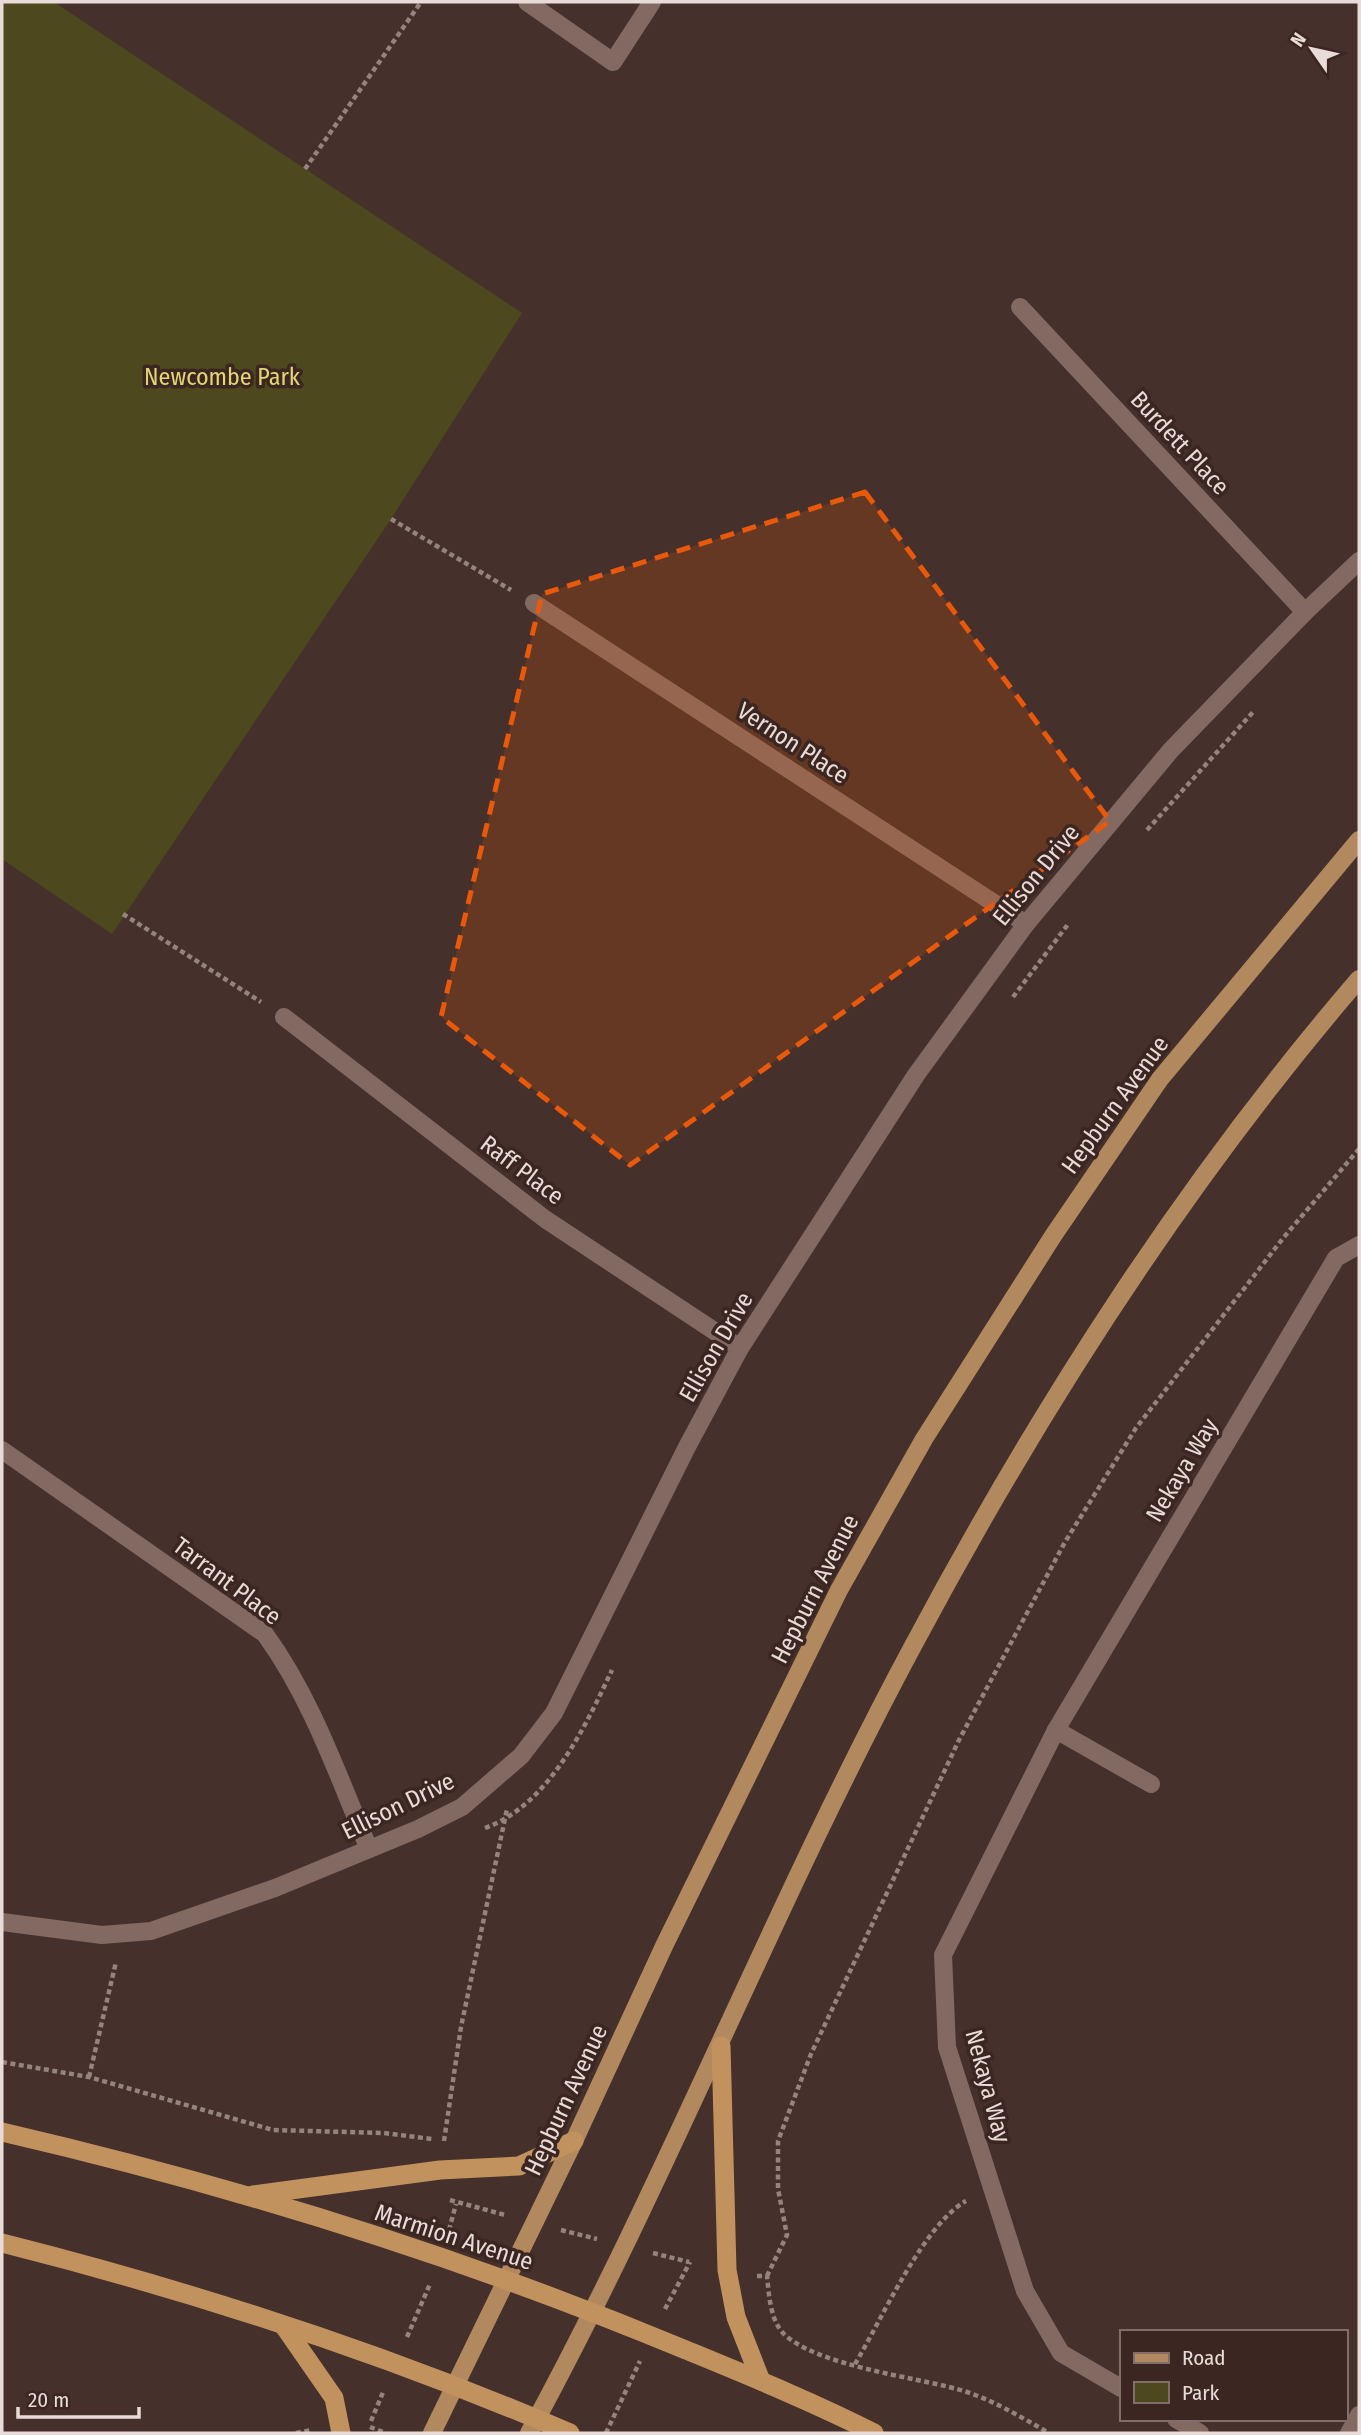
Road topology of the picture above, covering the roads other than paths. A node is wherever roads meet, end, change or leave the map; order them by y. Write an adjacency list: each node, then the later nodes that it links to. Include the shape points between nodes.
1 (527, 2): 2 (street, via 613,62)
2 (652, 2)
3 (1020, 307): 6 (street, Burdett Place)
4 (1359, 561): 6 (street, Ellison Drive)
5 (534, 603): 8 (street, Vernon Place)
6 (1305, 612): 8 (street, Ellison Drive, via 1171,750)
7 (1359, 839): 20 (main road, Hepburn Avenue, via 1160,1079 1052,1236 924,1439 839,1590)
8 (1026, 924): 12 (street, Ellison Drive, via 916,1075)
9 (1359, 979): 18 (main road, via 1232,1137 1047,1406 913,1645)
10 (284, 1017): 12 (street, Raff Place, via 545,1219)
11 (1359, 1245): 14 (street, Nekaya Way, via 1336,1258)
12 (740, 1348): 16 (street, Ellison Drive, via 554,1713 521,1756 462,1807)
13 (2, 1450): 16 (street, Tarrant Place, via 265,1634 289,1667 315,1720)
14 (1056, 1730): 15 (street); 28 (street, Nekaya Way, via 943,1955 947,2047 1025,2291 1061,2353)
15 (1151, 1784)
16 (369, 1849): 17 (street, Ellison Drive, via 151,1931 102,1935)
17 (2, 1922)
18 (721, 2046): 24 (main road); 26 (highway, via 727,2270 736,2317)
19 (2, 2132): 21 (highway, Marmion Avenue)
20 (574, 2141): 21 (highway, via 519,2166 440,2170); 23 (main road, Hepburn Avenue)
21 (248, 2196): 23 (highway, Marmion Avenue)
22 (2, 2243): 25 (highway, via 112,2271)
23 (507, 2280): 24 (highway, Marmion Avenue); 27 (main road, Hepburn Avenue)
24 (591, 2311): 26 (highway, Marmion Avenue); 31 (main road)
25 (284, 2326): 27 (highway); 32 (highway, via 334,2398)
26 (761, 2381): 35 (highway, Marmion Avenue)
27 (454, 2385): 31 (highway); 33 (main road, Hepburn Avenue)
28 (1120, 2387)
29 (1359, 2415): 37 (street)
30 (1179, 2421): 36 (street)
31 (533, 2426): 34 (highway)
32 (341, 2433)
33 (432, 2433)
34 (570, 2433)
35 (874, 2433)
36 (1200, 2433)
37 (1349, 2433)

